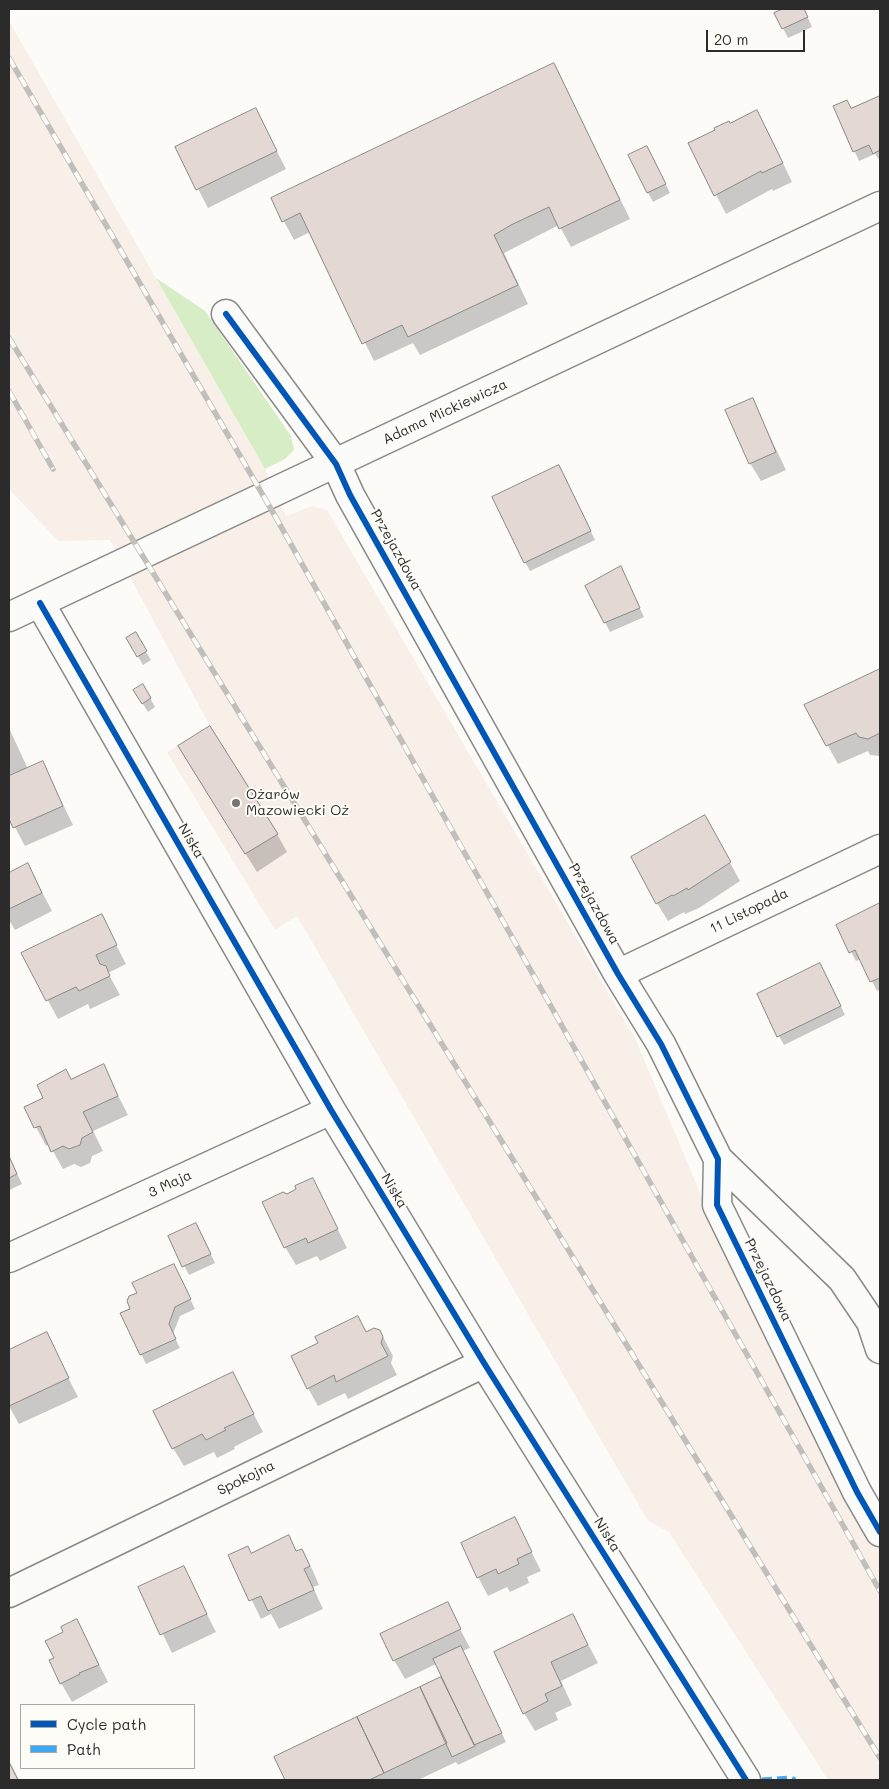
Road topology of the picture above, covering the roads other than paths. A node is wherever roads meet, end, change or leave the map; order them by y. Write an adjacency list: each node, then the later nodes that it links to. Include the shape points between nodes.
1 (880, 206): 3 (street, Adama Mickiewicza)
2 (226, 314): 3 (street, Przejazdowa)
3 (336, 464): 4 (street, Adama Mickiewicza); 7 (street, Przejazdowa, via 350,495)
4 (40, 603): 5 (street, Adama Mickiewicza); 8 (street, Niska)
5 (9, 617)
6 (880, 848): 7 (street, 11 Listopada)
7 (618, 974): 9 (street, Przejazdowa, via 661,1044)
8 (331, 1110): 10 (street, 3 Maja); 13 (street, Niska)
9 (718, 1159): 11 (street, via 842,1279); 14 (street, Przejazdowa, via 717,1206 857,1492)
10 (9, 1258)
11 (876, 1320): 12 (street)
12 (880, 1350)
13 (484, 1363): 15 (street, Spokojna); 16 (street, Niska)
14 (880, 1532)
15 (9, 1593)
16 (746, 1780)

